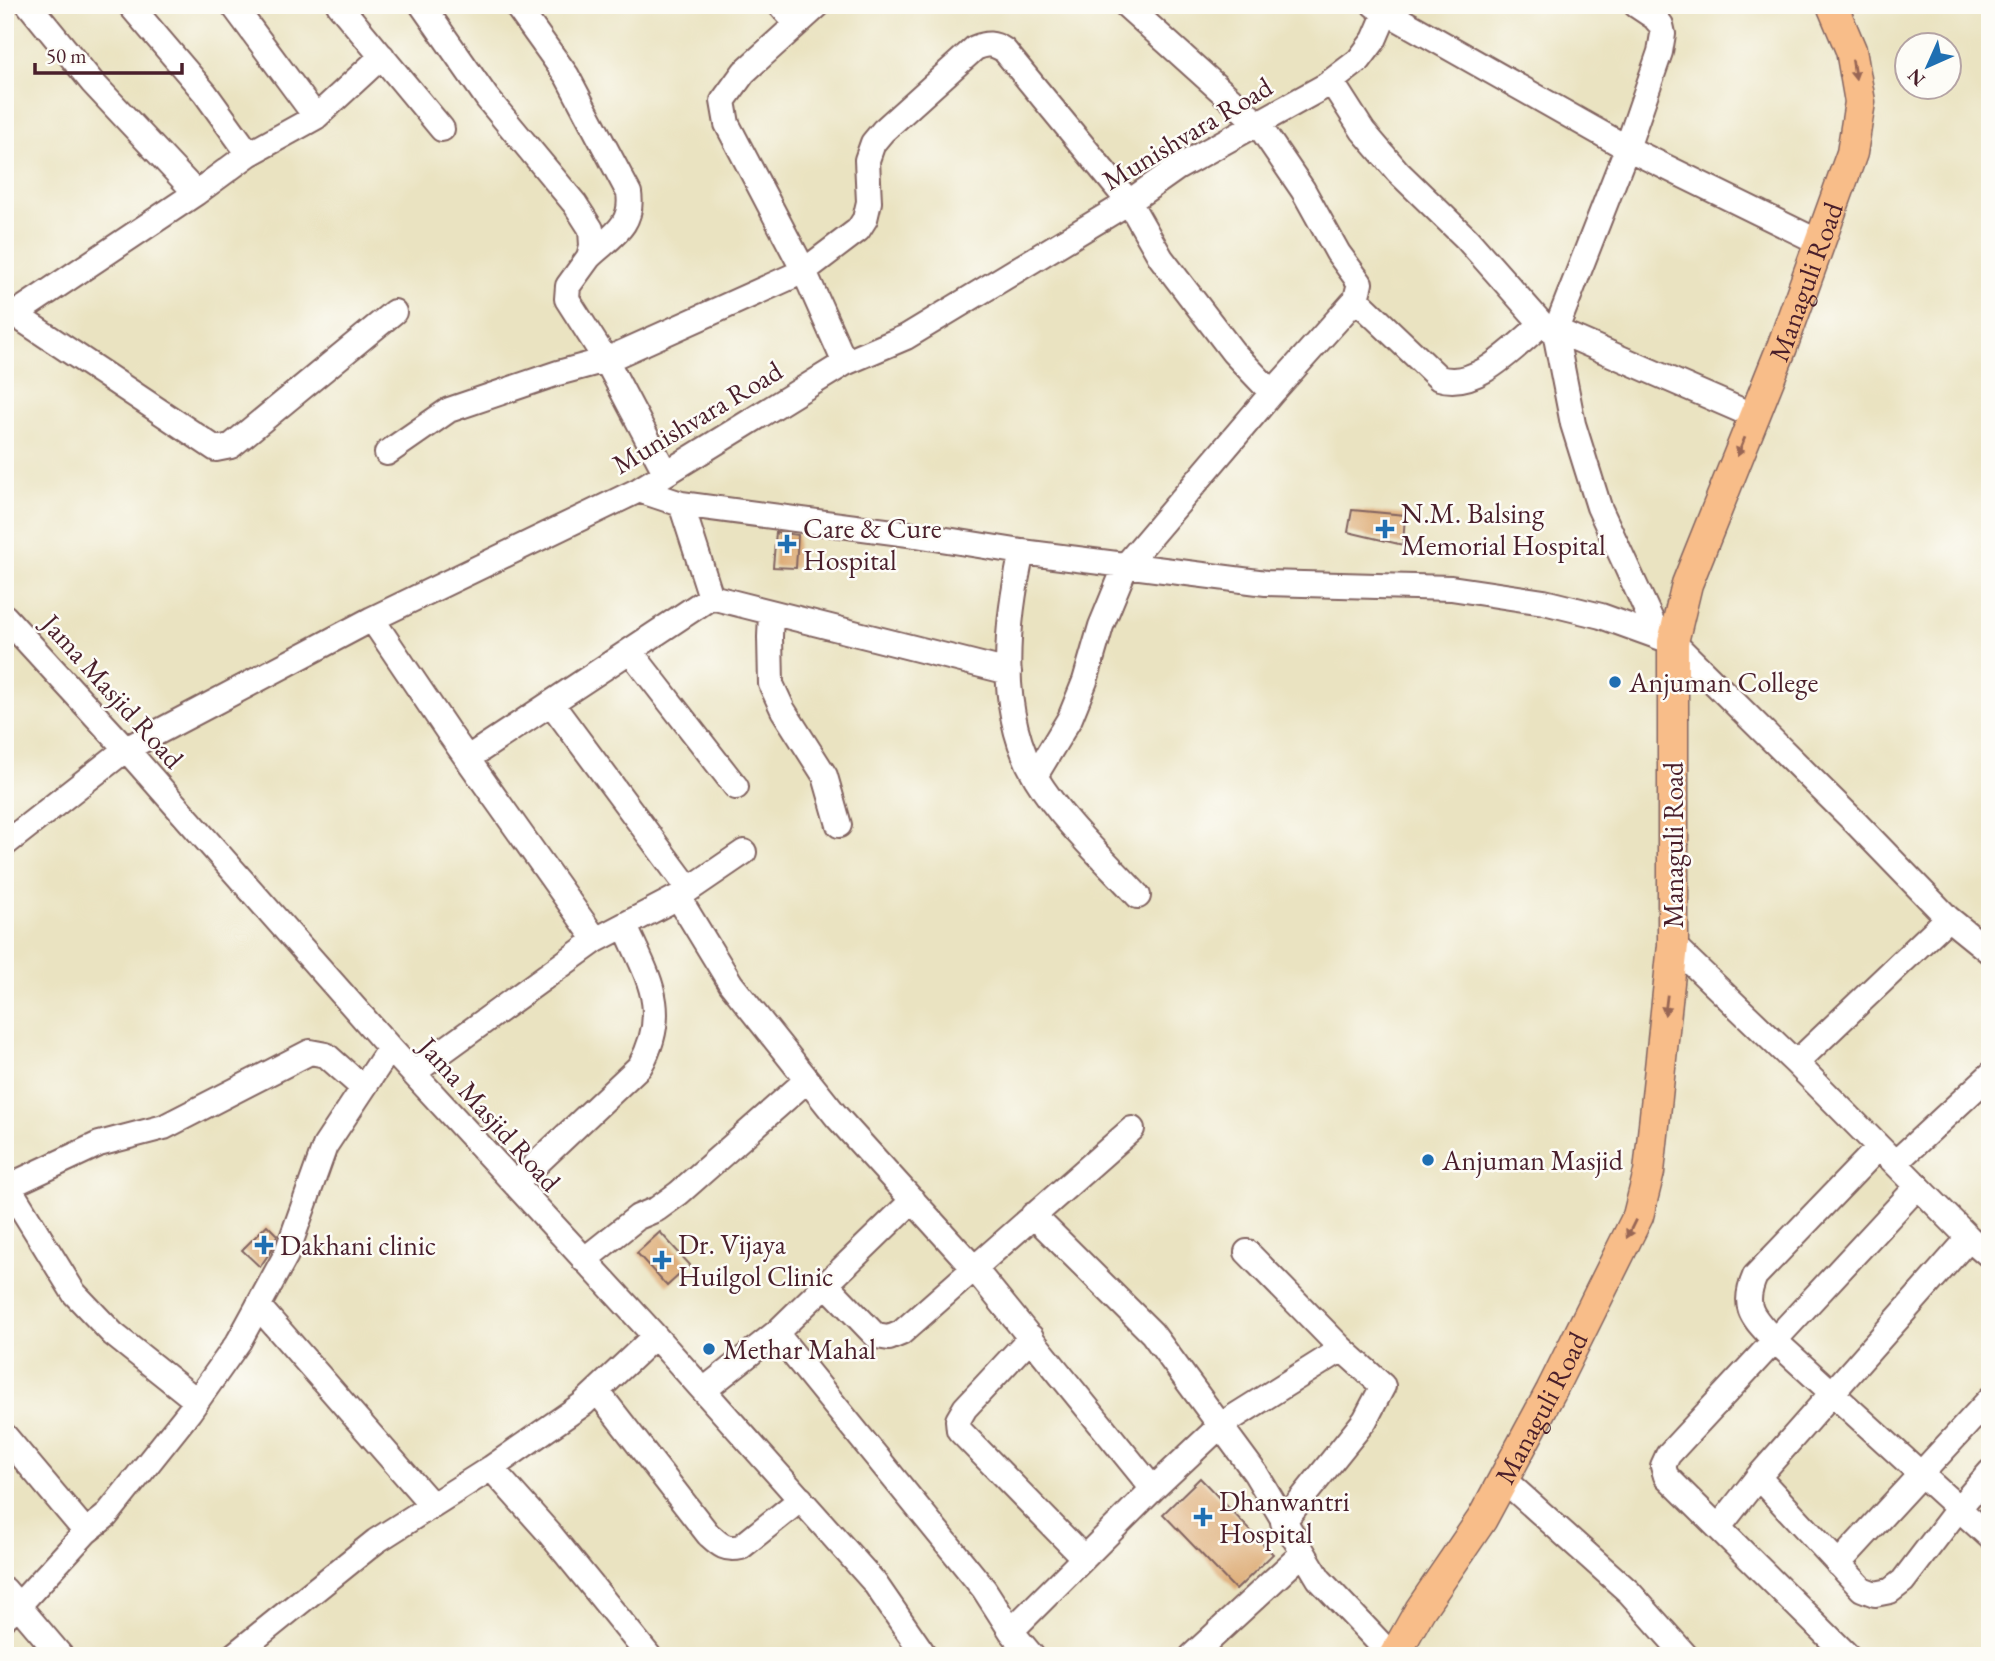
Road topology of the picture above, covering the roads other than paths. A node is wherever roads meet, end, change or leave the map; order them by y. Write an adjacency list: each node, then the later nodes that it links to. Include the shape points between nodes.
1 (29, 5): 21 (street, via 92,82)
2 (130, 5): 20 (street, via 205,93)
3 (233, 5): 16 (street)
4 (340, 5): 14 (street)
5 (422, 5): 24 (street, via 487,98 575,204 591,229)
6 (516, 5): 24 (street, via 567,76 629,193 627,221)
7 (780, 5): 13 (street)
8 (818, 5): 13 (street)
9 (1126, 5): 17 (street)
10 (1636, 5): 19 (street, via 1654,17 1663,34)
11 (1832, 5): 23 (main road, Managuli Road, one-way to 23, via 1851,50 1860,102 1852,153)
12 (1383, 8): 15 (street, Munishvara Road, via 1374,40 1359,60); 19 (street)
13 (797, 24): 25 (street, via 744,72 723,101 727,124)
14 (382, 56): 16 (street); 18 (street)
15 (1331, 81): 17 (street, Munishvara Road); 29 (street, via 1390,164)
16 (316, 117): 20 (street)
17 (1258, 124): 22 (street, Munishvara Road, via 1177,168); 26 (street, via 1360,283)
18 (442, 129)
19 (1627, 148): 23 (street); 29 (street)
20 (248, 154): 21 (street)
21 (196, 193): 27 (street)
22 (1129, 202): 25 (street, via 1004,50 986,43 975,48 873,143 867,160 865,219 858,230); 31 (street, Munishvara Road, via 906,337); 32 (street, via 1161,258 1233,352)
23 (1821, 243): 33 (main road, Managuli Road)
24 (589, 257): 30 (street, via 568,286 567,299)
25 (804, 271): 30 (street); 31 (street)
26 (1356, 299): 29 (street, via 1439,378 1453,383 1487,368); 32 (street)
27 (10, 311): 28 (street, via 216,449 231,446)
28 (394, 312)
29 (1549, 328): 33 (street); 44 (street, via 1599,507)
30 (606, 360): 34 (street, via 449,410); 35 (street)
31 (845, 363): 35 (street, Munishvara Road)
32 (1272, 393): 39 (street)
33 (1754, 416): 44 (main road, Managuli Road, one-way to 44)
34 (387, 453)
35 (665, 472): 36 (street, Munishvara Road)
36 (639, 490): 37 (street); 43 (street, Munishvara Road)
37 (681, 504): 38 (street); 40 (street)
38 (1022, 552): 39 (street); 46 (street, via 1011,598)
39 (1126, 565): 44 (street, via 1266,583 1451,588 1601,615); 50 (street, via 1070,718)
40 (711, 597): 41 (street); 45 (street)
41 (771, 612): 46 (street); 52 (street, via 771,684 825,776)
42 (5, 617): 48 (street, Jama Masjid Road)
43 (372, 619): 48 (street, Munishvara Road); 49 (street)
44 (1666, 640): 57 (street, via 1856,822); 60 (main road, Managuli Road)
45 (630, 651): 47 (street); 51 (street)
46 (1009, 672): 50 (street, via 1020,739)
47 (551, 703): 49 (street); 55 (street)
48 (126, 749): 53 (street, Munishvara Road); 62 (street, Jama Masjid Road)
49 (468, 758): 59 (street)
50 (1035, 775): 56 (street, via 1054,804)
51 (736, 787)
52 (839, 825)
53 (5, 844)
54 (744, 852): 55 (street)
55 (684, 893): 58 (street); 66 (street, via 731,984)
56 (1138, 896)
57 (1948, 918): 61 (street); 63 (street)
58 (625, 926): 59 (street); 70 (street, via 655,995 651,1047 640,1066)
59 (596, 940): 64 (street)
60 (1673, 944): 63 (street); 98 (main road, Managuli Road, one-way to 98, via 1653,1135 1638,1216)
61 (1990, 951)
62 (390, 1048): 64 (street, Jama Masjid Road); 67 (street)
63 (1796, 1063): 69 (street)
64 (412, 1073): 70 (street, Jama Masjid Road)
65 (1990, 1075): 69 (street)
66 (807, 1080): 73 (street); 78 (street, via 679,1193 638,1217)
67 (362, 1087): 71 (street, via 326,1055 310,1052 163,1127 99,1144); 81 (street, via 325,1146 286,1255)
68 (1132, 1129): 74 (street)
69 (1887, 1155): 72 (street); 85 (street, via 1755,1276 1748,1292 1752,1317)
70 (514, 1184): 78 (street, Jama Masjid Road)
71 (6, 1185): 91 (street, via 74,1293 113,1334)
72 (1918, 1186): 75 (street); 85 (street)
73 (913, 1200): 79 (street); 80 (street)
74 (1033, 1215): 79 (street); 92 (street, via 1152,1333)
75 (1969, 1238): 77 (street); 89 (street)
76 (1247, 1252): 86 (street)
77 (1990, 1256)
78 (584, 1260): 83 (street, Jama Masjid Road)
79 (973, 1267): 80 (street, via 901,1334 889,1338 876,1336); 84 (street)
80 (827, 1284): 82 (street)
81 (258, 1306): 91 (street); 101 (street)
82 (776, 1333): 87 (street); 111 (street, via 984,1589)
83 (655, 1336): 87 (street, Jama Masjid Road); 88 (street)
84 (1031, 1337): 99 (street); 108 (street, via 965,1408 958,1420 960,1430)
85 (1774, 1340): 89 (street); 104 (street, via 1668,1455 1663,1466 1666,1476)
86 (1342, 1349): 92 (street); 103 (street, via 1383,1386 1365,1420)
87 (704, 1390): 100 (street, Jama Masjid Road)
88 (597, 1391): 94 (street); 100 (street, via 720,1545 741,1547)
89 (1833, 1392): 96 (street); 97 (street)
90 (1990, 1399): 96 (street)
91 (197, 1401): 105 (street, via 106,1516)
92 (1221, 1425): 99 (street); 103 (street)
93 (5, 1436): 105 (street)
94 (491, 1468): 101 (street); 115 (street)
95 (1990, 1472): 102 (street)
96 (1921, 1475): 102 (street); 109 (street)
97 (1758, 1477): 104 (street); 109 (street)
98 (1503, 1479): 112 (main road, Managuli Road, via 1482,1519 1420,1610); 119 (street, via 1629,1592)
99 (1153, 1489): 108 (street)
100 (801, 1499): 116 (street, Jama Masjid Road, via 874,1582)
101 (432, 1505): 114 (street, via 376,1541)
102 (1958, 1509): 106 (street); 109 (street, via 1903,1581 1890,1591 1875,1594 1861,1589)
103 (1283, 1522): 107 (street)
104 (1718, 1527): 120 (street)
105 (86, 1532): 110 (street)
106 (1990, 1537)
107 (1302, 1554): 112 (street, via 1319,1579); 118 (street)
108 (1084, 1558): 111 (street)
109 (1838, 1564)
110 (10, 1604): 113 (street)
111 (1011, 1630): 117 (street)
112 (1399, 1653)
113 (61, 1656)
114 (233, 1656)
115 (649, 1656)
116 (925, 1656)
117 (1032, 1656)
118 (1192, 1656)
119 (1686, 1656)
120 (1848, 1656)

